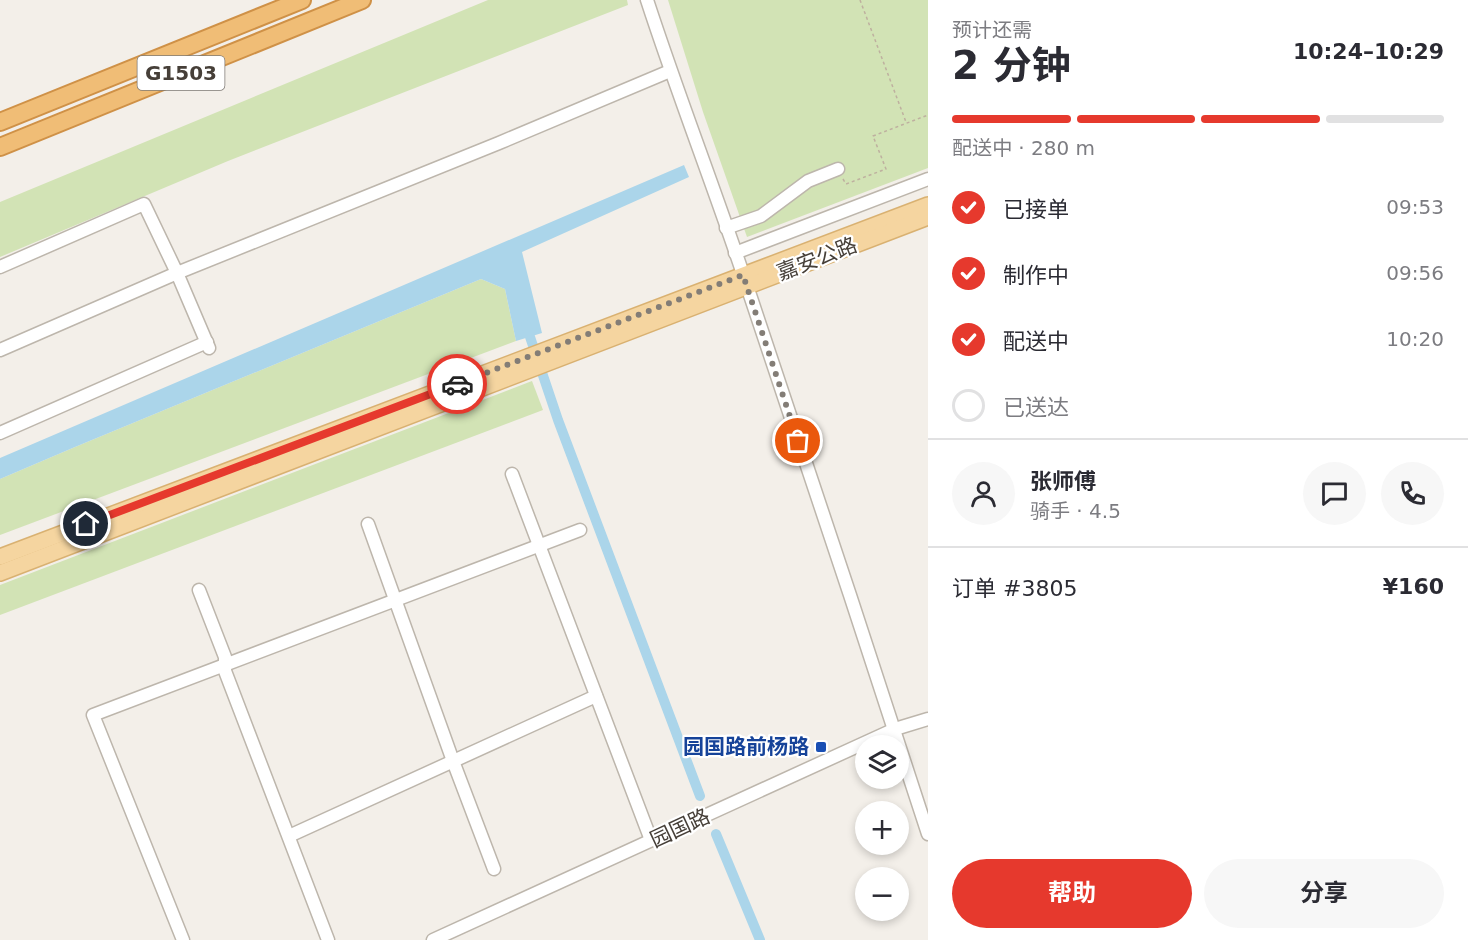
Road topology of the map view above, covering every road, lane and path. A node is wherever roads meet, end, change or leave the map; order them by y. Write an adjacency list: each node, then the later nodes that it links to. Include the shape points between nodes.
1 (302, 0): 7 (highway, G1503)
2 (362, 0): 9 (highway, G1503)
3 (647, 0): 5 (street)
4 (860, 0): 8 (path)
5 (670, 71): 14 (street); 17 (street)
6 (928, 115): 8 (path)
7 (0, 122)
8 (907, 123): 10 (path, via 873,136 886,169 846,184)
9 (0, 147)
10 (838, 169): 14 (street, via 808,181 760,216)
11 (928, 179): 15 (street)
12 (928, 205): 18 (main road, 嘉安公路)
13 (928, 217): 18 (main road, 嘉安公路)
14 (726, 228): 15 (street)
15 (735, 253): 18 (street)
16 (0, 267): 17 (street, via 144,204)
17 (177, 273): 19 (street); 21 (street, via 208,345)
18 (745, 280): 20 (main road, 嘉安公路); 33 (street)
19 (0, 350)
20 (520, 366): 26 (main road, 嘉安公路); 27 (main road, 嘉安公路)
21 (0, 433)
22 (512, 474): 25 (street)
23 (368, 524): 29 (street)
24 (580, 530): 25 (street)
25 (539, 545): 29 (street); 31 (street)
26 (0, 557)
27 (0, 573)
28 (199, 590): 30 (street)
29 (395, 600): 30 (street); 34 (street)
30 (226, 663): 36 (street, via 225,671); 39 (street, via 93,715)
31 (596, 696): 34 (street); 37 (street)
32 (928, 719): 33 (street, 园国路)
33 (895, 729): 35 (street); 37 (street, 园国路)
34 (453, 761): 36 (street); 38 (street)
35 (928, 834)
36 (289, 836): 40 (street)
37 (651, 840): 41 (street, 园国路)
38 (494, 869)
39 (183, 940)
40 (328, 940)
41 (433, 940)

